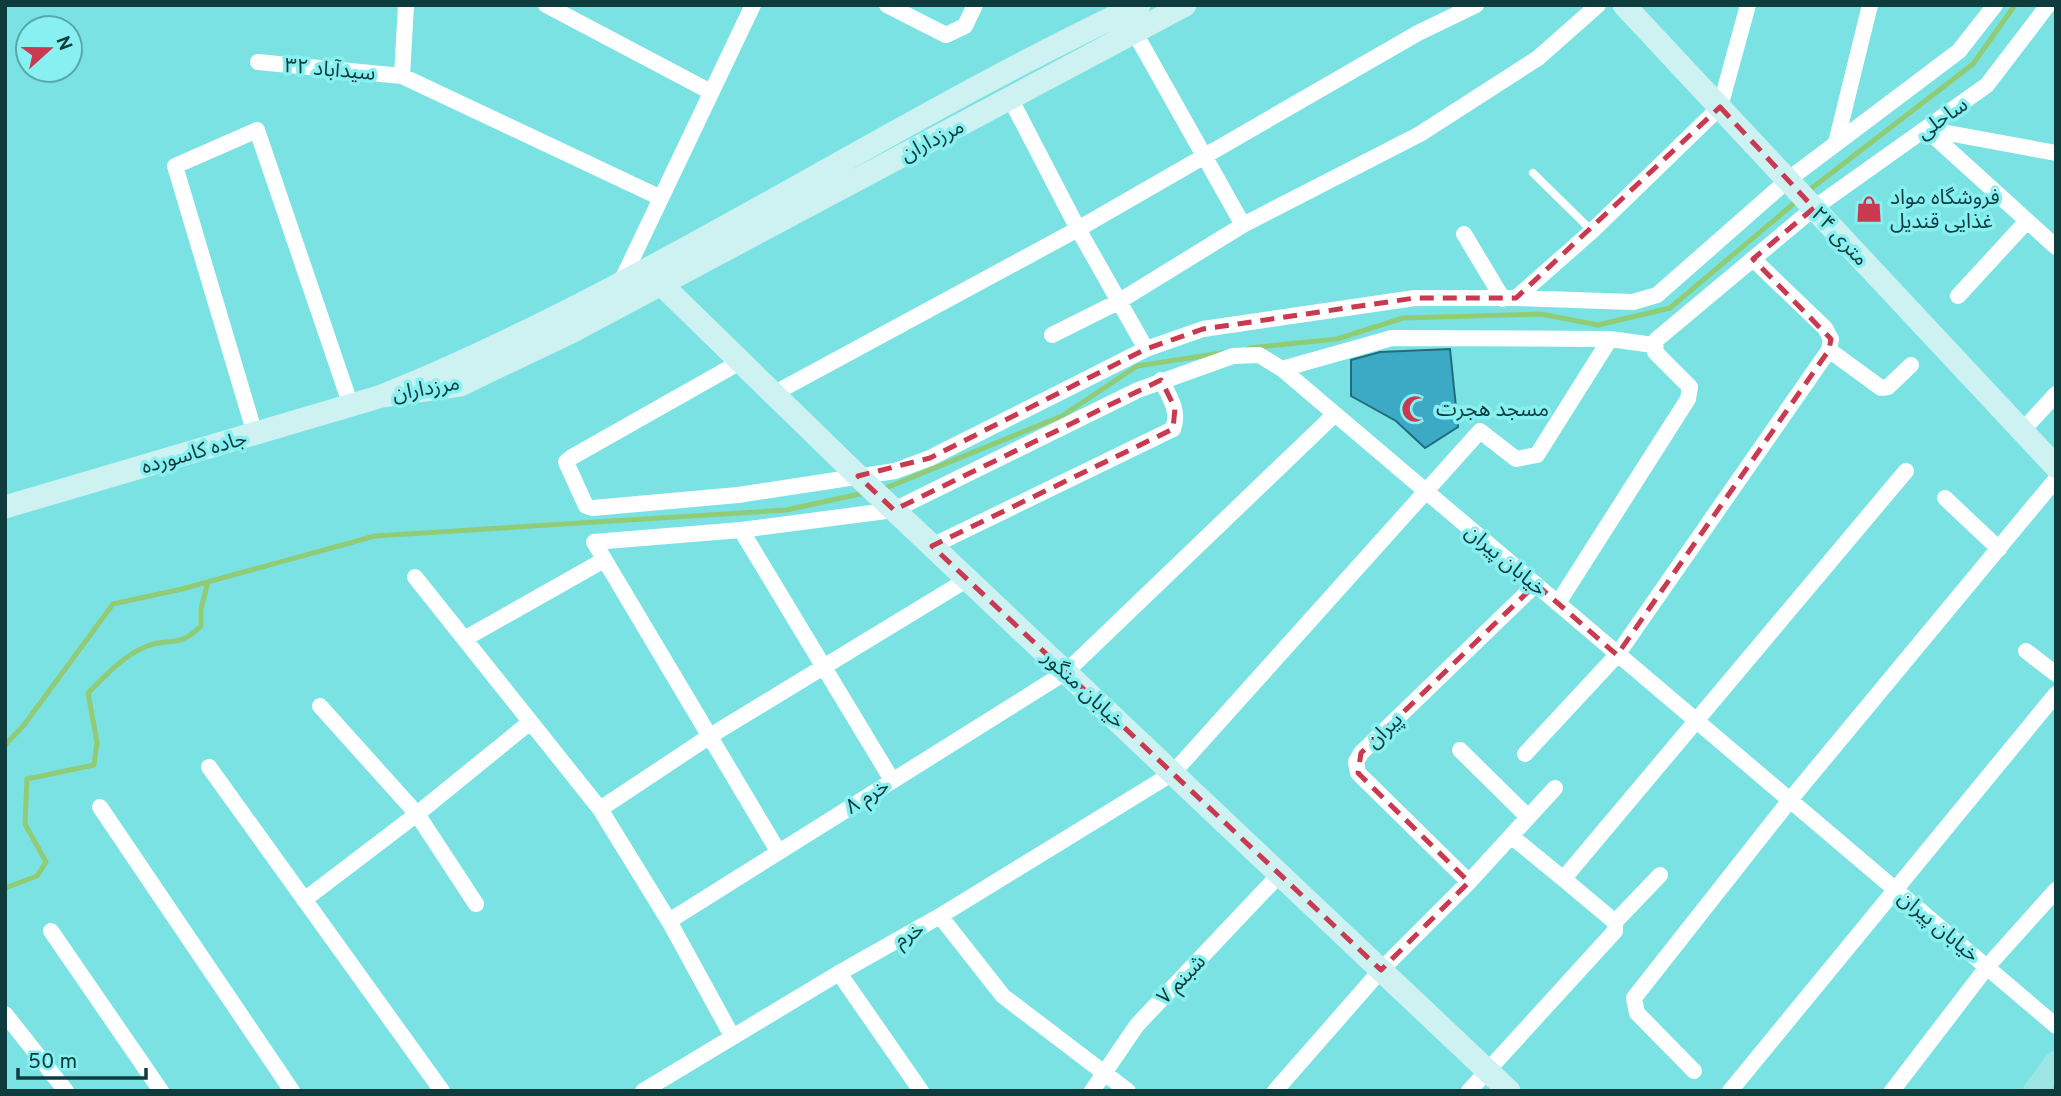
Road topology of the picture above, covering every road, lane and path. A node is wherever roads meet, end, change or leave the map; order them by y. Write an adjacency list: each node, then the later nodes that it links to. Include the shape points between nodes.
1 (407, 5): 17 (street)
2 (546, 5): 18 (street)
3 (753, 5): 18 (street)
4 (887, 5): 5 (street, via 946,34 965,26)
5 (975, 5)
6 (1139, 5): 36 (street, مرزداران, via 1041,51)
7 (1185, 5): 15 (street, مرزداران)
8 (1476, 5): 24 (street)
9 (1598, 5): 30 (street, via 1538,58 1420,134)
10 (1624, 5): 20 (street, ۲۴ متری)
11 (1748, 5): 20 (street)
12 (1870, 5): 22 (street)
13 (1995, 5): 22 (street, ساحلی, via 1959,51)
14 (2048, 5): 21 (street, ساحلی, via 1987,85)
15 (1135, 33): 19 (street, مرزداران); 24 (street)
16 (258, 62): 17 (street, سیدآباد ۳۲)
17 (402, 76): 27 (street, سیدآباد ۳۲)
18 (709, 91): 27 (street)
19 (1011, 100): 31 (street); 37 (street, مرزداران)
20 (1720, 107): 26 (street, ۲۴ متری); 32 (street)
21 (1926, 129): 23 (street); 28 (street, ساحلی); 29 (street)
22 (1836, 143): 26 (street, ساحلی)
23 (2056, 153)
24 (1203, 155): 30 (street); 31 (street)
25 (1533, 173): 32 (lane)
26 (1789, 179): 28 (street, ۲۴ متری); 39 (street, ساحلی, via 1657,295 1633,302)
27 (661, 198): 36 (street)
28 (1814, 208): 35 (street, ساحلی); 55 (street, ۲۴ متری)
29 (2027, 221): 34 (street); 38 (street)
30 (1243, 225): 40 (street)
31 (1078, 229): 40 (street); 50 (street)
32 (1592, 231): 39 (street)
33 (1464, 234): 39 (street)
34 (2056, 247)
35 (1753, 259): 43 (street, ساحلی); 45 (street, via 1825,328 1831,339)
36 (621, 282): 52 (street, مرزداران, via 496,348)
37 (662, 285): 46 (street, خیابان منگور); 52 (street, مرزداران, via 460,385)
38 (1958, 296)
39 (1509, 298): 44 (street, ساحلی, via 1415,298 1225,324)
40 (1118, 302): 41 (street); 44 (street)
41 (1052, 335)
42 (1610, 339): 43 (street); 48 (street, via 1392,338); 61 (street, خرم, via 1537,455 1516,459 1480,431)
43 (1653, 345): 72 (street, via 1686,380 1688,399)
44 (1146, 349): 59 (street, ساحلی, via 930,458 895,471)
45 (1829, 350): 47 (street, via 1881,388); 75 (street)
46 (740, 362): 50 (street, خیابان منگور); 59 (street, ساحلی, via 572,457 566,463 568,471 586,506 738,495)
47 (1912, 365)
48 (1282, 369): 49 (street, خیابان پیران, via 1259,355 1248,354); 54 (street, خیابان پیران)
49 (1161, 380): 64 (street, خیابان پیران); 66 (street, via 1175,408 1173,429)
50 (773, 394): 59 (street, خیابان منگور)
51 (2056, 394): 55 (street)
52 (382, 396): 53 (street, جاده کاسورده)
53 (351, 405): 56 (street, جاده کاسورده); 56 (street, via 257,130 175,166)
54 (1335, 414): 61 (street, خیابان پیران); 77 (street, خرم ۸)
55 (2022, 431): 57 (street, ۲۴ متری)
56 (256, 434): 63 (street, جاده کاسورده)
57 (2056, 467)
58 (1906, 471): 81 (street)
59 (858, 476): 64 (street, خیابان منگور)
60 (2056, 479): 67 (street)
61 (1425, 492): 71 (street, خیابان پیران); 87 (street, خرم)
62 (1945, 498): 67 (street)
63 (5, 507)
64 (894, 510): 65 (street, خیابان پیران); 66 (street, خیابان منگور)
65 (741, 530): 68 (street, خیابان پیران, via 594,542); 76 (street)
66 (932, 545): 70 (street, خیابان منگور)
67 (1999, 549): 90 (street)
68 (604, 560): 73 (street); 83 (street)
69 (415, 577): 73 (street)
70 (968, 579): 76 (street); 77 (street, خیابان منگور)
71 (1536, 584): 72 (street, خیابان پیران); 100 (street, پیران, via 1356,762 1358,773)
72 (1558, 603): 75 (street, خیابان پیران)
73 (466, 638): 82 (street)
74 (2026, 651): 78 (street)
75 (1617, 655): 81 (street, خیابان پیران); 85 (street)
76 (823, 666): 83 (street); 88 (street)
77 (1066, 672): 87 (street, خیابان منگور); 88 (street, خرم ۸)
78 (2056, 674)
79 (2056, 694): 101 (street)
80 (320, 706): 93 (street)
81 (1695, 720): 90 (street, خیابان پیران); 99 (street)
82 (529, 723): 92 (street); 93 (street)
83 (710, 736): 92 (street); 96 (street)
84 (1460, 750): 94 (street)
85 (1525, 754)
86 (209, 767): 103 (street)
87 (1173, 773): 97 (street, خیابان منگور); 105 (street, خرم)
88 (891, 780): 96 (street, خرم ۸)
89 (1555, 788): 94 (street)
90 (1790, 800): 101 (street, خیابان پیران); 118 (street, via 1634,998 1637,1013)
91 (100, 807): 121 (street)
92 (600, 808): 106 (street)
93 (417, 814): 103 (street); 104 (street)
94 (1528, 817): 95 (street)
95 (1511, 836): 99 (street); 100 (street)
96 (778, 851): 106 (street, خرم ۸)
97 (1280, 874): 110 (street, خیابان منگور); 117 (street, شبنم ۷, via 1137,1025)
98 (1660, 875): 107 (street)
99 (1566, 881): 107 (street)
100 (1469, 882): 110 (street)
101 (1896, 890): 109 (street, خیابان پیران); 130 (street)
102 (2056, 890): 109 (street)
103 (304, 900): 122 (street)
104 (476, 904)
105 (940, 916): 111 (street, خرم); 117 (street, via 1003,996)
106 (669, 921): 114 (street)
107 (1615, 922): 116 (street, via 1615,931)
108 (51, 931): 120 (street)
109 (1987, 967): 113 (street, خیابان پیران); 131 (street)
110 (1381, 970): 116 (street, خیابان منگور); 127 (street)
111 (839, 973): 114 (street, خرم); 124 (street)
112 (5, 1014): 119 (street)
113 (2056, 1026)
114 (732, 1036): 123 (street, خرم)
115 (2056, 1063): 132 (main road)
116 (1487, 1070): 128 (street); 129 (street, خیابان منگور)
117 (1103, 1071): 125 (street, شبنم ۷); 126 (street)
118 (1694, 1071)
119 (66, 1091)
120 (161, 1091)
121 (292, 1091)
122 (442, 1091)
123 (643, 1091)
124 (921, 1091)
125 (1091, 1091)
126 (1128, 1091)
127 (1275, 1091)
128 (1469, 1091)
129 (1509, 1091)
130 (1730, 1091)
131 (1892, 1091)
132 (2035, 1091)

